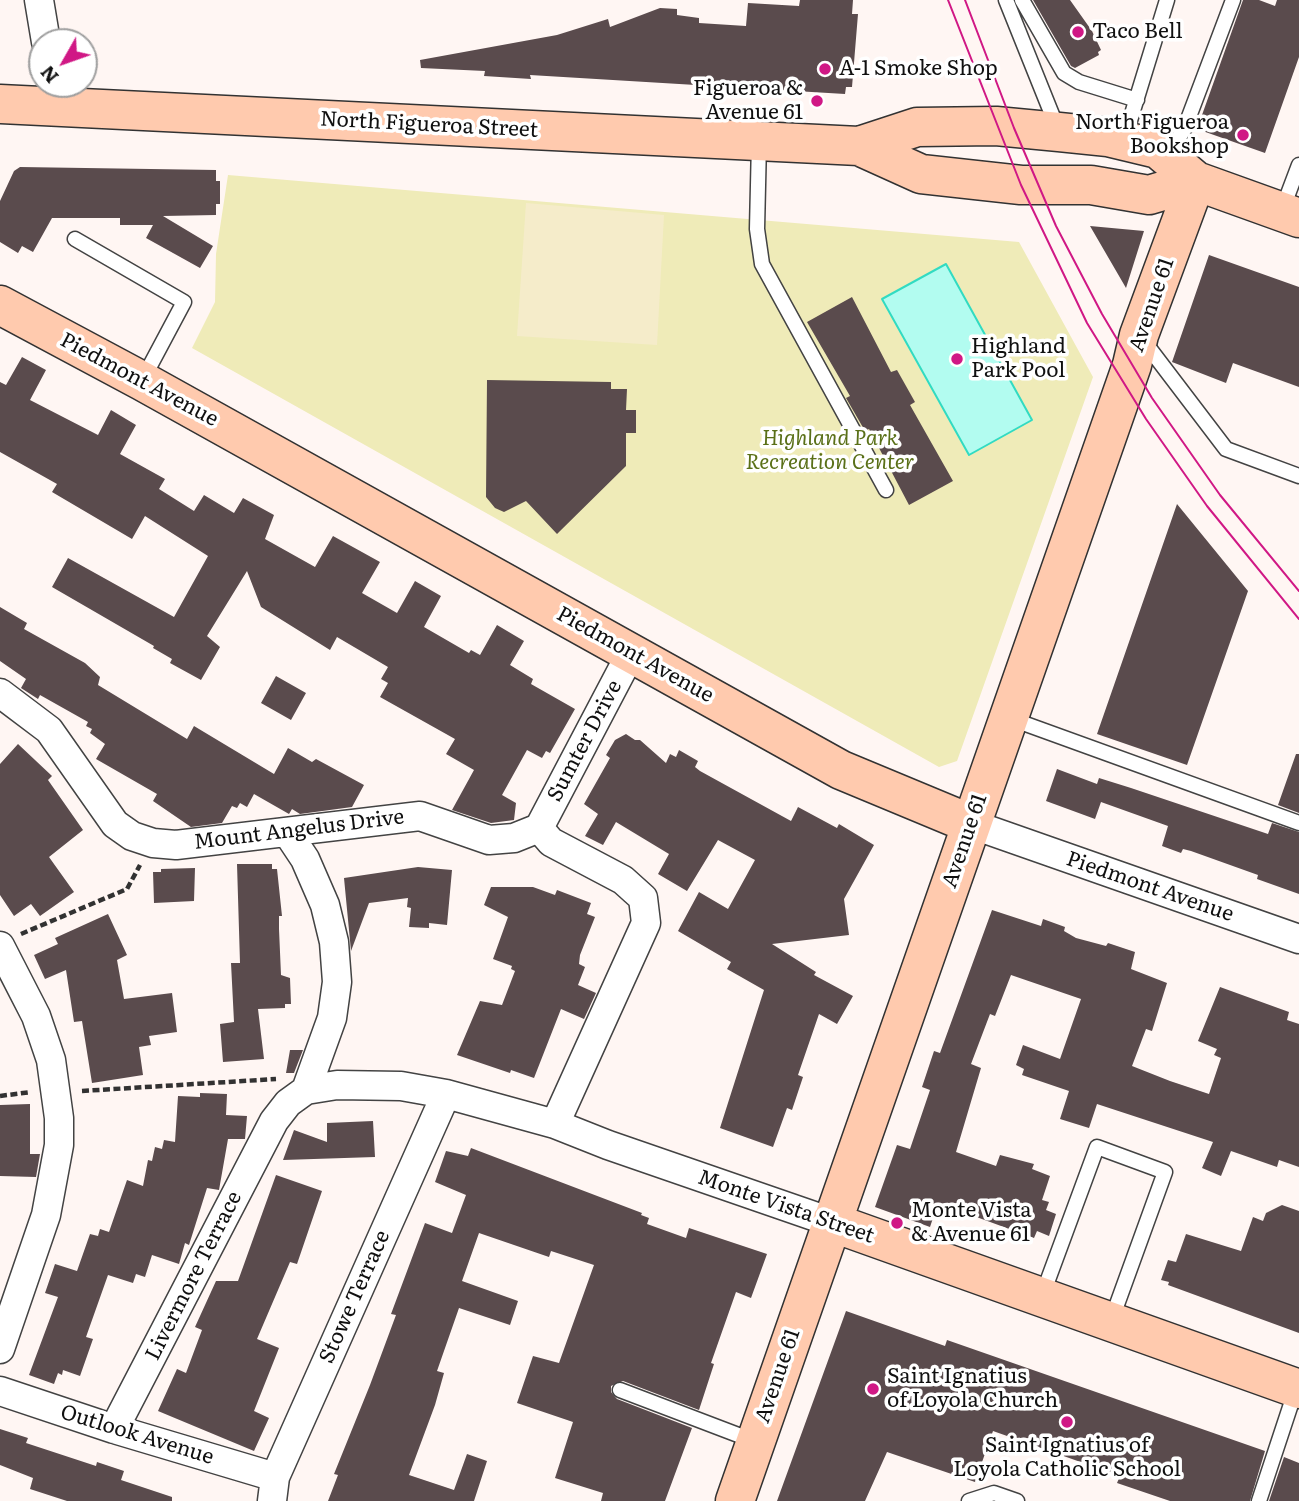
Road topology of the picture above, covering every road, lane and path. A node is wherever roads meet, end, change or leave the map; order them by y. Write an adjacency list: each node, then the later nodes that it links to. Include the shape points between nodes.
1 (39, 0): 6 (street)
2 (1006, 0): 11 (lane)
3 (1022, 0): 9 (lane, via 1064,73)
4 (1167, 0): 9 (lane)
5 (1233, 0): 15 (lane, via 1185,130)
6 (44, 28)
7 (37, 98): 10 (street, North Figueroa Street)
8 (98, 98): 12 (street, North Figueroa Street)
9 (1137, 100): 13 (lane)
10 (0, 104)
11 (1059, 132): 13 (street, North Figueroa Street); 14 (street, North Figueroa Street, via 996,126 917,127)
12 (760, 141): 14 (street, North Figueroa Street); 24 (lane, via 757,229 762,264)
13 (1124, 141): 15 (street, North Figueroa Street, via 1158,149)
14 (859, 146): 17 (street, North Figueroa Street, via 921,174 1021,185 1090,185 1149,195)
15 (1166, 156): 17 (street, North Figueroa Street)
16 (1299, 165): 18 (lane)
17 (1196, 181): 18 (street, North Figueroa Street); 21 (street, Avenue 61)
18 (1290, 215)
19 (75, 239): 22 (lane, via 184,302)
20 (0, 305): 22 (street, Piedmont Avenue)
21 (1139, 335): 23 (lane, via 1226,449); 27 (street, Avenue 61)
22 (142, 380): 25 (street, Piedmont Avenue)
23 (1299, 476)
24 (886, 490)
25 (631, 653): 29 (street, Piedmont Avenue, via 841,770); 30 (street, Sumter Drive)
26 (0, 693): 32 (street, Mount Angelus Drive, via 49,730 115,824)
27 (1008, 718): 28 (lane); 29 (street, Avenue 61)
28 (1299, 823)
29 (971, 824): 33 (street, Piedmont Avenue); 40 (street, Avenue 61)
30 (539, 828): 31 (street, Mount Angelus Drive, via 514,838 489,840 420,816); 39 (street, via 551,842 623,880 643,898 646,923)
31 (287, 832): 32 (street, Mount Angelus Drive); 36 (street, via 325,905 337,982 332,1018)
32 (153, 844): 34 (path, via 127,889)
33 (1299, 939)
34 (6, 942): 43 (street, via 51,1060 59,1145 47,1216)
35 (275, 1078): 37 (path)
36 (306, 1090): 38 (street, Monte Vista Street, via 337,1085 401,1086); 47 (street, Livermore Terrace, via 274,1121)
37 (80, 1091)
38 (446, 1094): 39 (street, Monte Vista Street); 49 (street, Stowe Terrace)
39 (555, 1124): 40 (street, Monte Vista Street)
40 (831, 1222): 41 (street, Monte Vista Street); 48 (street, Avenue 61)
41 (1042, 1297): 42 (street, Monte Vista Street); 42 (lane, via 1097,1147 1153,1167 1164,1172)
42 (1111, 1322): 44 (street, Monte Vista Street)
43 (0, 1349)
44 (1298, 1389): 53 (lane)
45 (620, 1390): 48 (lane)
46 (0, 1391): 47 (street, Outlook Avenue)
47 (114, 1429): 49 (street, Outlook Avenue)
48 (755, 1441): 50 (street, Avenue 61)
49 (274, 1489)
50 (735, 1501)
51 (969, 1501): 52 (lane, via 994,1493)
52 (1017, 1501)
53 (1259, 1501)

